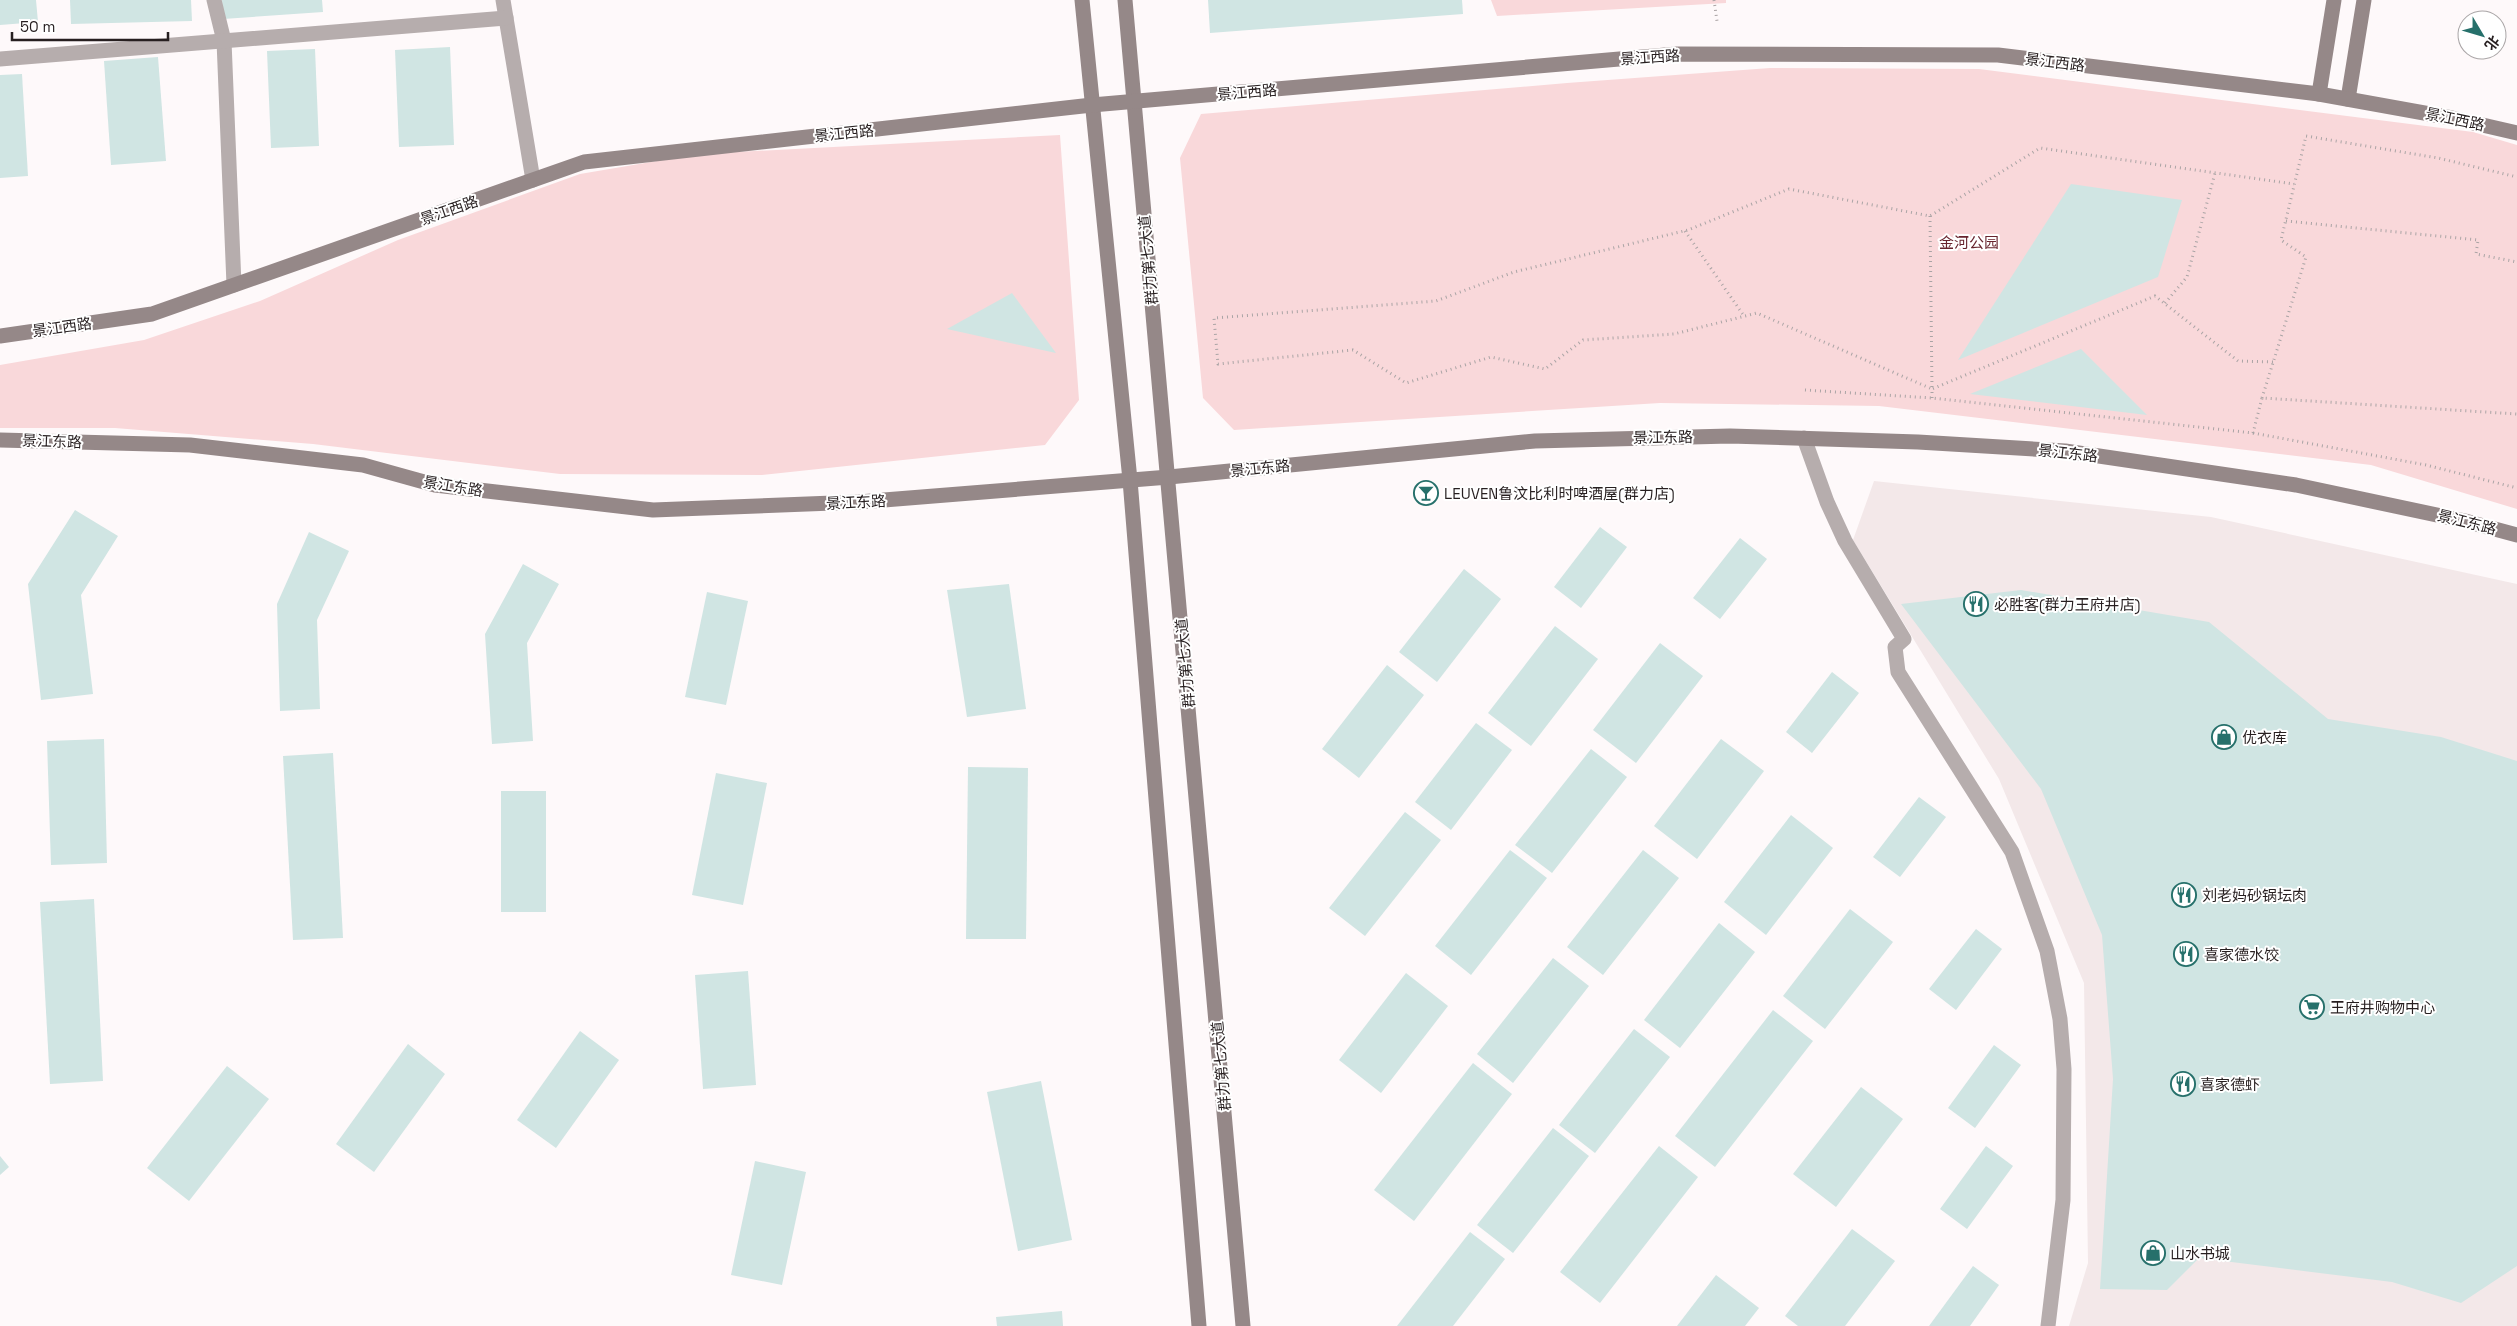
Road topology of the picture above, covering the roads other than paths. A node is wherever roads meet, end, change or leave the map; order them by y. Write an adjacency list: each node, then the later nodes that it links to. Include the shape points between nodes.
1 (214, 0): 8 (street)
2 (503, 0): 7 (street)
3 (1082, 0): 13 (main road)
4 (1125, 0): 12 (main road, 群力第七大道)
5 (2334, 0): 10 (main road)
6 (2364, 0): 11 (main road)
7 (506, 18): 8 (street); 15 (street)
8 (224, 41): 9 (street); 16 (street)
9 (0, 59)
10 (2319, 94): 11 (main road, 景江西路); 12 (main road, 景江西路, via 1998,55 1677,54)
11 (2348, 99): 14 (main road, 景江西路)
12 (1134, 102): 13 (main road, 景江西路); 20 (main road, 群力第七大道)
13 (1092, 105): 15 (main road, 景江西路, via 584,162); 21 (main road)
14 (2517, 133)
15 (533, 180): 16 (main road, 景江西路)
16 (234, 285): 17 (main road, 景江西路, via 152,314)
17 (0, 336)
18 (1804, 438): 20 (main road, 景江东路, via 1661,437 1535,442); 22 (main road, 景江东路, via 2065,451 2179,466 2350,495); 25 (street, via 1826,502 1904,639 1895,647 1898,672 2012,852 2047,951 2060,1019 2064,1069 2063,1200)
19 (0, 440): 21 (main road, 景江东路, via 200,446 363,465 435,486 653,510 859,502)
20 (1168, 477): 21 (main road, 景江东路); 24 (main road, 群力第七大道)
21 (1130, 480): 23 (main road)
22 (2517, 535)
23 (1199, 1326)
24 (1243, 1326)
25 (2048, 1326)

